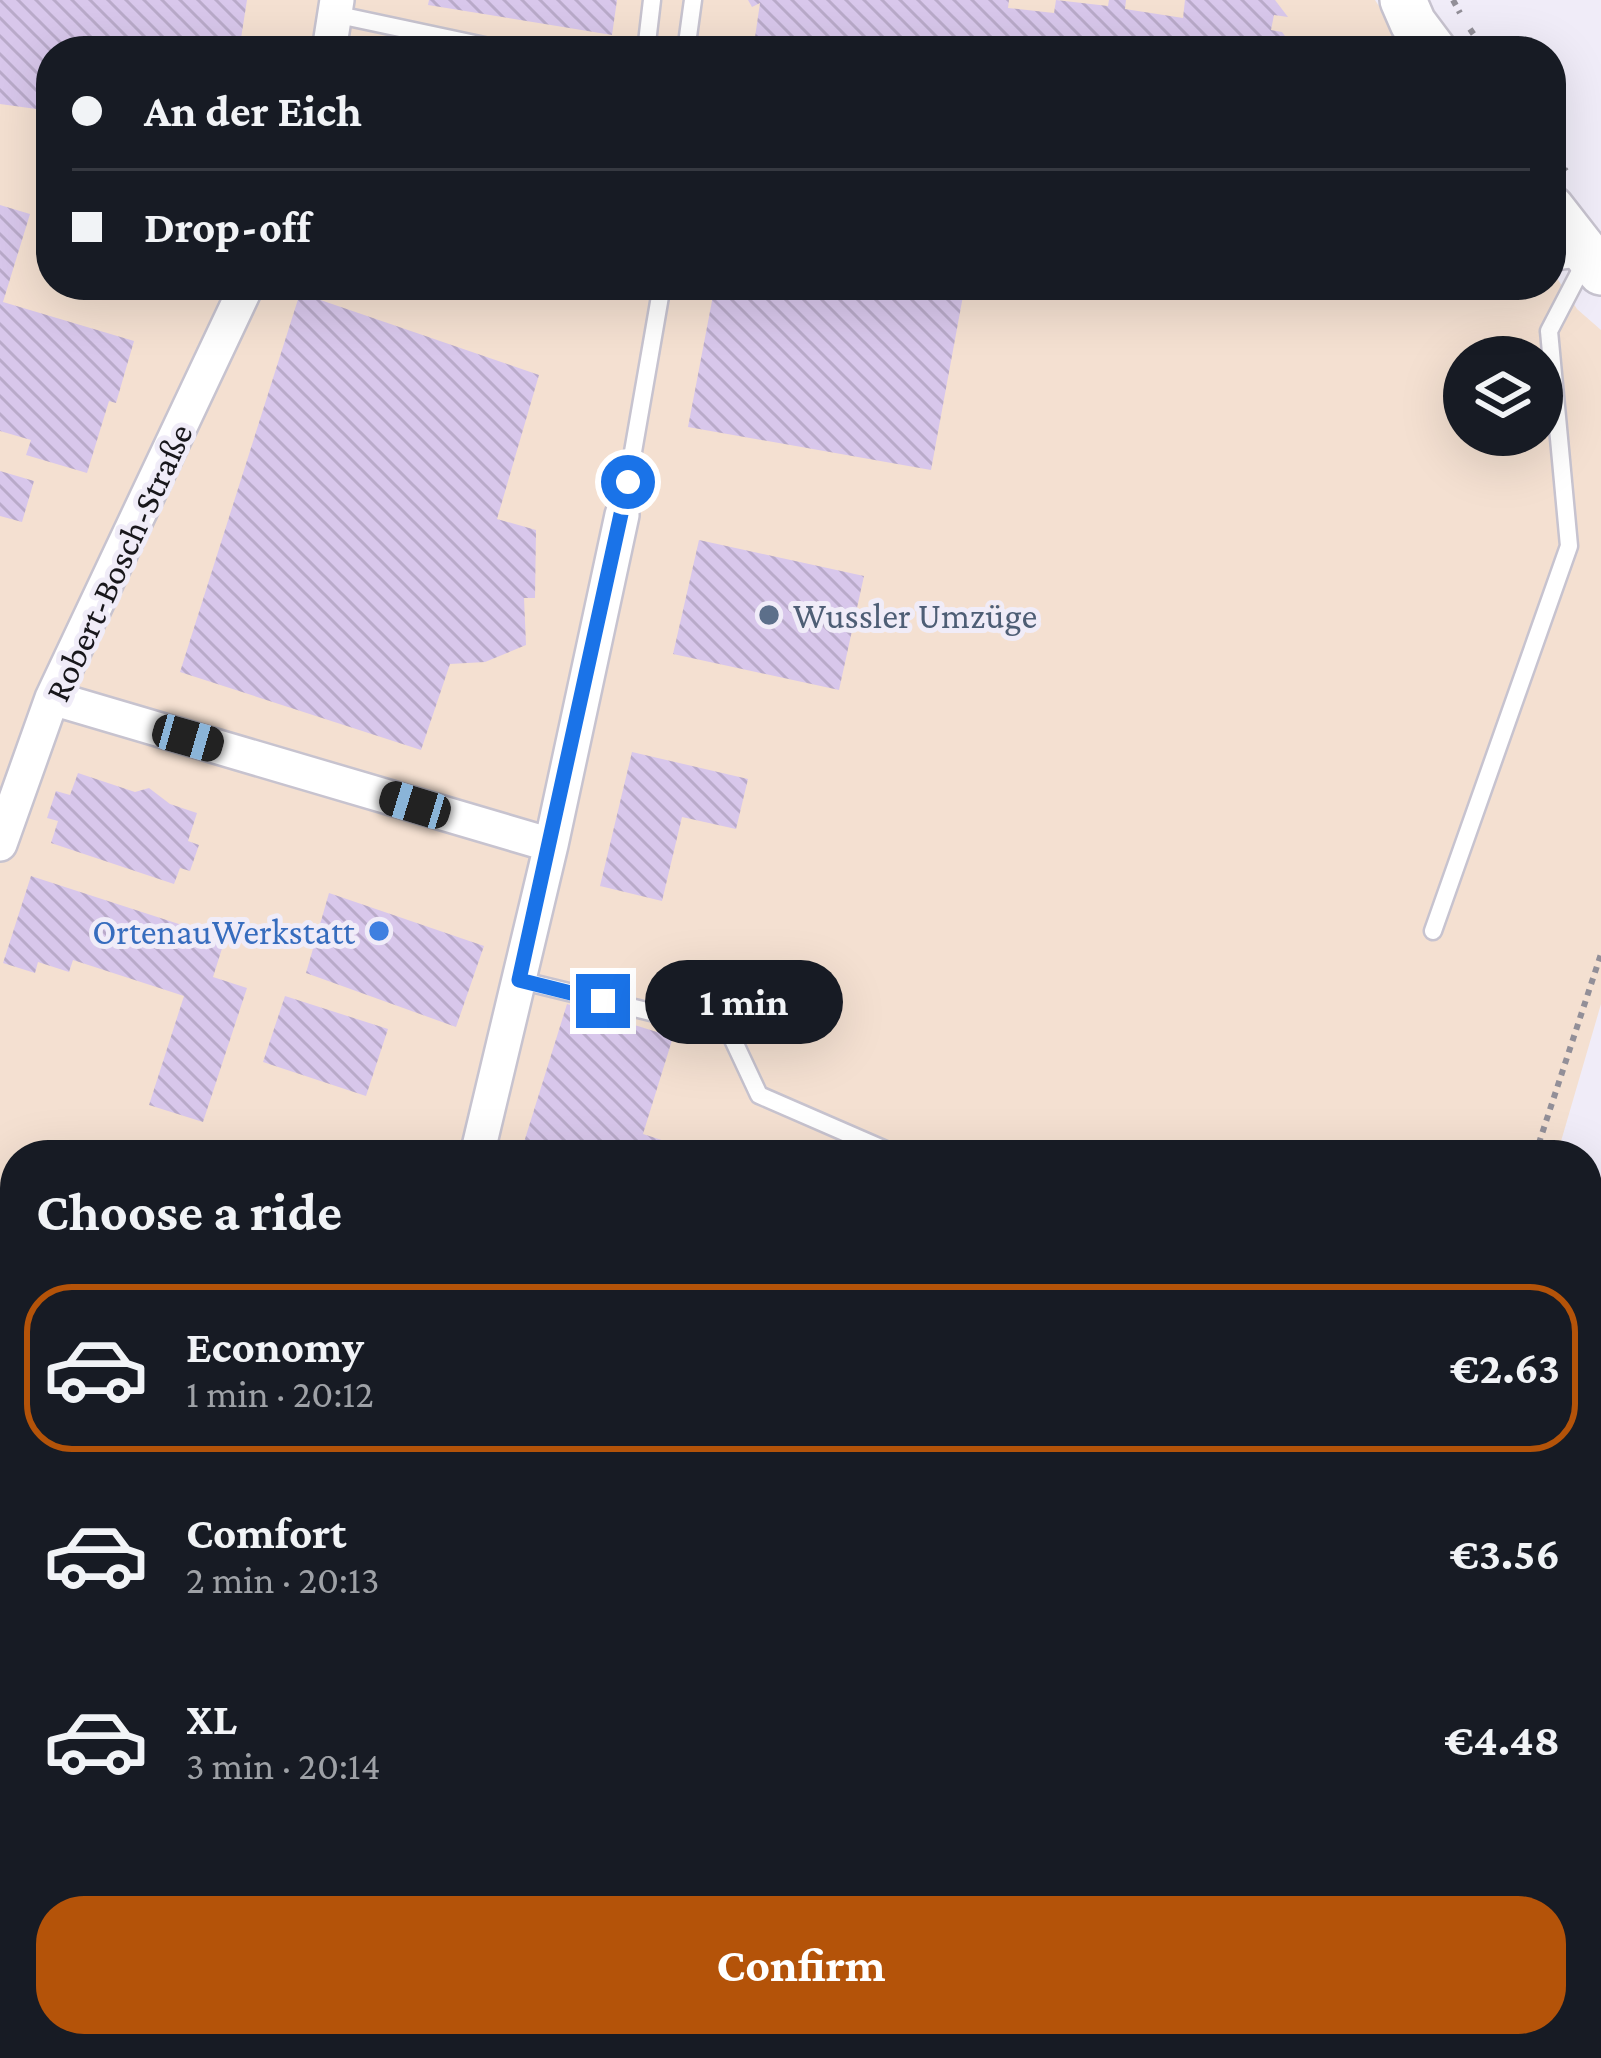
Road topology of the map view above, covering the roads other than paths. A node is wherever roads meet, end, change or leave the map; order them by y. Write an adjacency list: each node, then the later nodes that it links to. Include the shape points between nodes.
1 (652, 0): 6 (lane)
2 (693, 0): 7 (lane)
3 (1403, 0): 8 (street)
4 (336, 7): 5 (lane)
5 (449, 36)
6 (648, 36)
7 (688, 36)
8 (1423, 36)
9 (1566, 237): 10 (street)
10 (1580, 264): 11 (lane)
11 (1566, 294)
12 (240, 300): 16 (street, Robert-Bosch-Straße)
13 (659, 300): 15 (lane)
14 (1563, 300): 19 (lane, via 1549,331 1569,545)
15 (622, 515): 18 (street)
16 (52, 698): 17 (street, Robert-Bosch-Straße); 18 (street)
17 (0, 844)
18 (551, 845): 20 (street)
19 (1433, 931)
20 (519, 980): 21 (street); 22 (lane, via 729,1031 759,1095)
21 (481, 1140)
22 (862, 1140)

